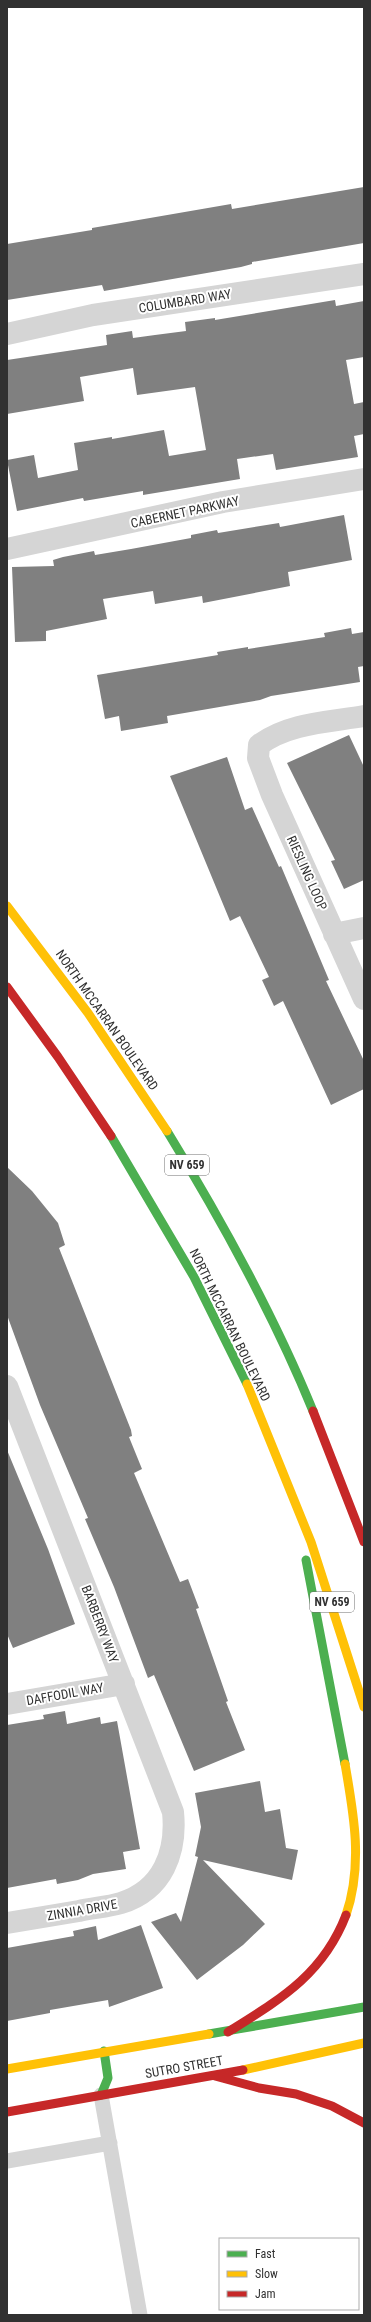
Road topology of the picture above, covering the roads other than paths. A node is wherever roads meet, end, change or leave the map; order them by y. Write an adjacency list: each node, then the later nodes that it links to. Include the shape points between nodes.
1 (364, 274): 2 (street, COLUMBARD WAY, via 93,315)
2 (7, 334)
3 (364, 479): 4 (street, CABERNET PARKWAY, via 223,502)
4 (7, 549)
5 (364, 716): 8 (street, RIESLING LOOP, via 289,729 272,735 259,745 258,758 272,795)
6 (7, 906): 13 (main road, NORTH MCCARRAN BOULEVARD / NV 659, via 104,1034 165,1127 213,1210 291,1360 328,1446)
7 (364, 928): 8 (street)
8 (334, 934): 10 (street, RIESLING LOOP)
9 (7, 987): 12 (main road, NORTH MCCARRAN BOULEVARD / NV 659, via 98,1114 195,1278 233,1355)
10 (364, 999)
11 (7, 1386): 14 (street, BARBERRY WAY)
12 (294, 1498): 16 (main road, NORTH MCCARRAN BOULEVARD / NV 659, via 345,1641); 20 (main road, via 352,1812 356,1864 354,1888 338,1935 322,1960 276,2002)
13 (364, 1542)
14 (124, 1684): 15 (street, DAFFODIL WAY); 17 (street, BARBERRY WAY, via 173,1812 175,1832)
15 (7, 1704)
16 (364, 1707)
17 (167, 1864): 18 (street, ZINNIA DRIVE, via 142,1893 121,1903)
18 (7, 1923)
19 (364, 2007): 20 (main road, SUTRO STREET)
20 (228, 2032): 22 (main road, SUTRO STREET)
21 (364, 2043): 24 (main road, SUTRO STREET)
22 (104, 2052): 23 (main road, SUTRO STREET); 25 (main road, via 108,2078)
23 (7, 2069)
24 (215, 2076): 25 (main road, SUTRO STREET); 27 (main road, via 259,2088 296,2094 332,2106)
25 (101, 2095): 26 (main road, SUTRO STREET); 28 (lane)
26 (7, 2112)
27 (364, 2123)
28 (110, 2144): 29 (lane); 30 (lane)
29 (7, 2161)
30 (140, 2315)

